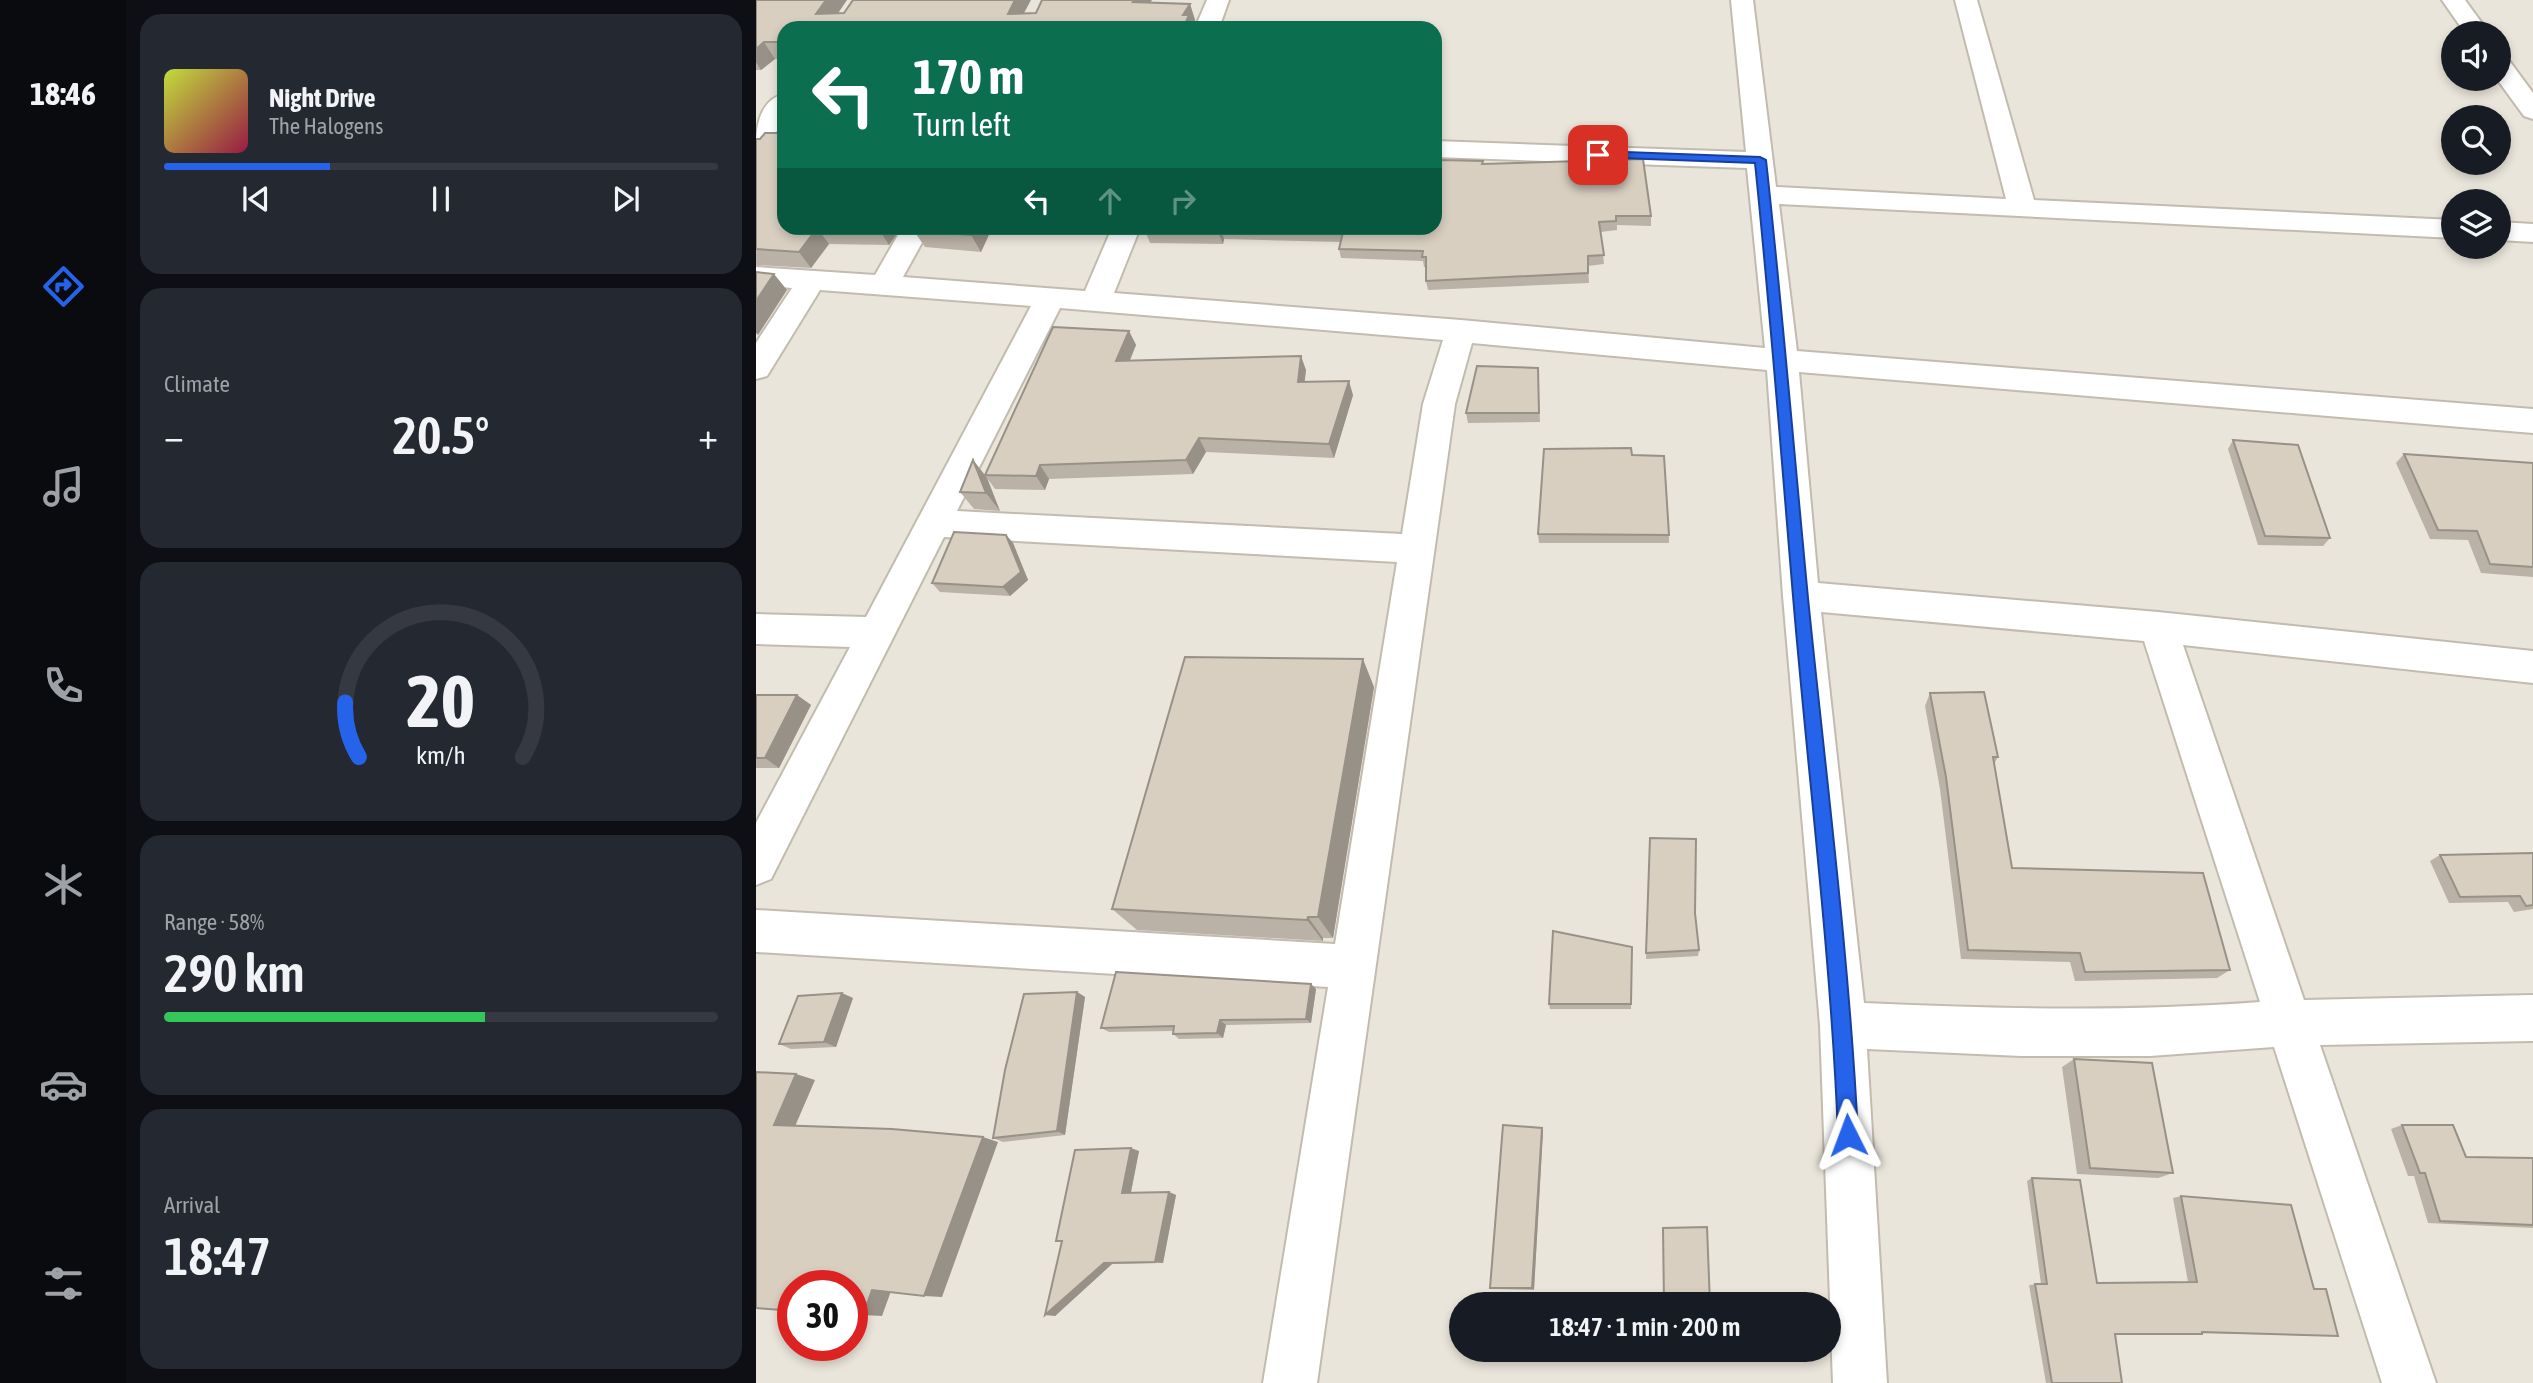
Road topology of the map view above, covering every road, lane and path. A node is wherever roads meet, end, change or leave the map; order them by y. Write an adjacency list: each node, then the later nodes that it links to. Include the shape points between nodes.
1 (1218, 0): 5 (street)
2 (1742, 0): 12 (street)
3 (1966, 0): 13 (street)
4 (2453, 0): 6 (street)
5 (1210, 21)
6 (2468, 21)
7 (2511, 81): 9 (street)
8 (777, 111): 10 (street)
9 (2533, 111)
10 (756, 139)
11 (1442, 150): 12 (street)
12 (1762, 178): 13 (street); 25 (street)
13 (2022, 206): 14 (street)
14 (2441, 228)
15 (2511, 232): 16 (street)
16 (2533, 233)
17 (912, 235): 21 (street)
18 (1123, 235): 23 (street)
19 (756, 276): 20 (street)
20 (812, 280): 21 (street); 26 (street)
21 (884, 285): 22 (street)
22 (1049, 298): 23 (street); 28 (street)
23 (1095, 302): 24 (street)
24 (1461, 330): 25 (street); 29 (street, via 1439,404)
25 (1782, 359): 27 (street); 30 (street)
26 (756, 368)
27 (2533, 421)
28 (933, 523): 29 (street); 33 (street)
29 (1417, 549): 37 (street)
30 (1801, 596): 31 (street); 40 (street)
31 (2158, 627): 34 (street); 39 (street)
32 (756, 629): 33 (street)
33 (876, 632): 35 (street)
34 (2533, 667)
35 (756, 865)
36 (756, 931): 37 (street)
37 (1354, 967): 41 (street)
38 (2533, 1018): 39 (street)
39 (2291, 1023): 40 (street, via 2150,1033 2021,1034); 43 (street)
40 (1843, 1025): 42 (street)
41 (1290, 1383)
42 (1860, 1383)
43 (2409, 1383)

